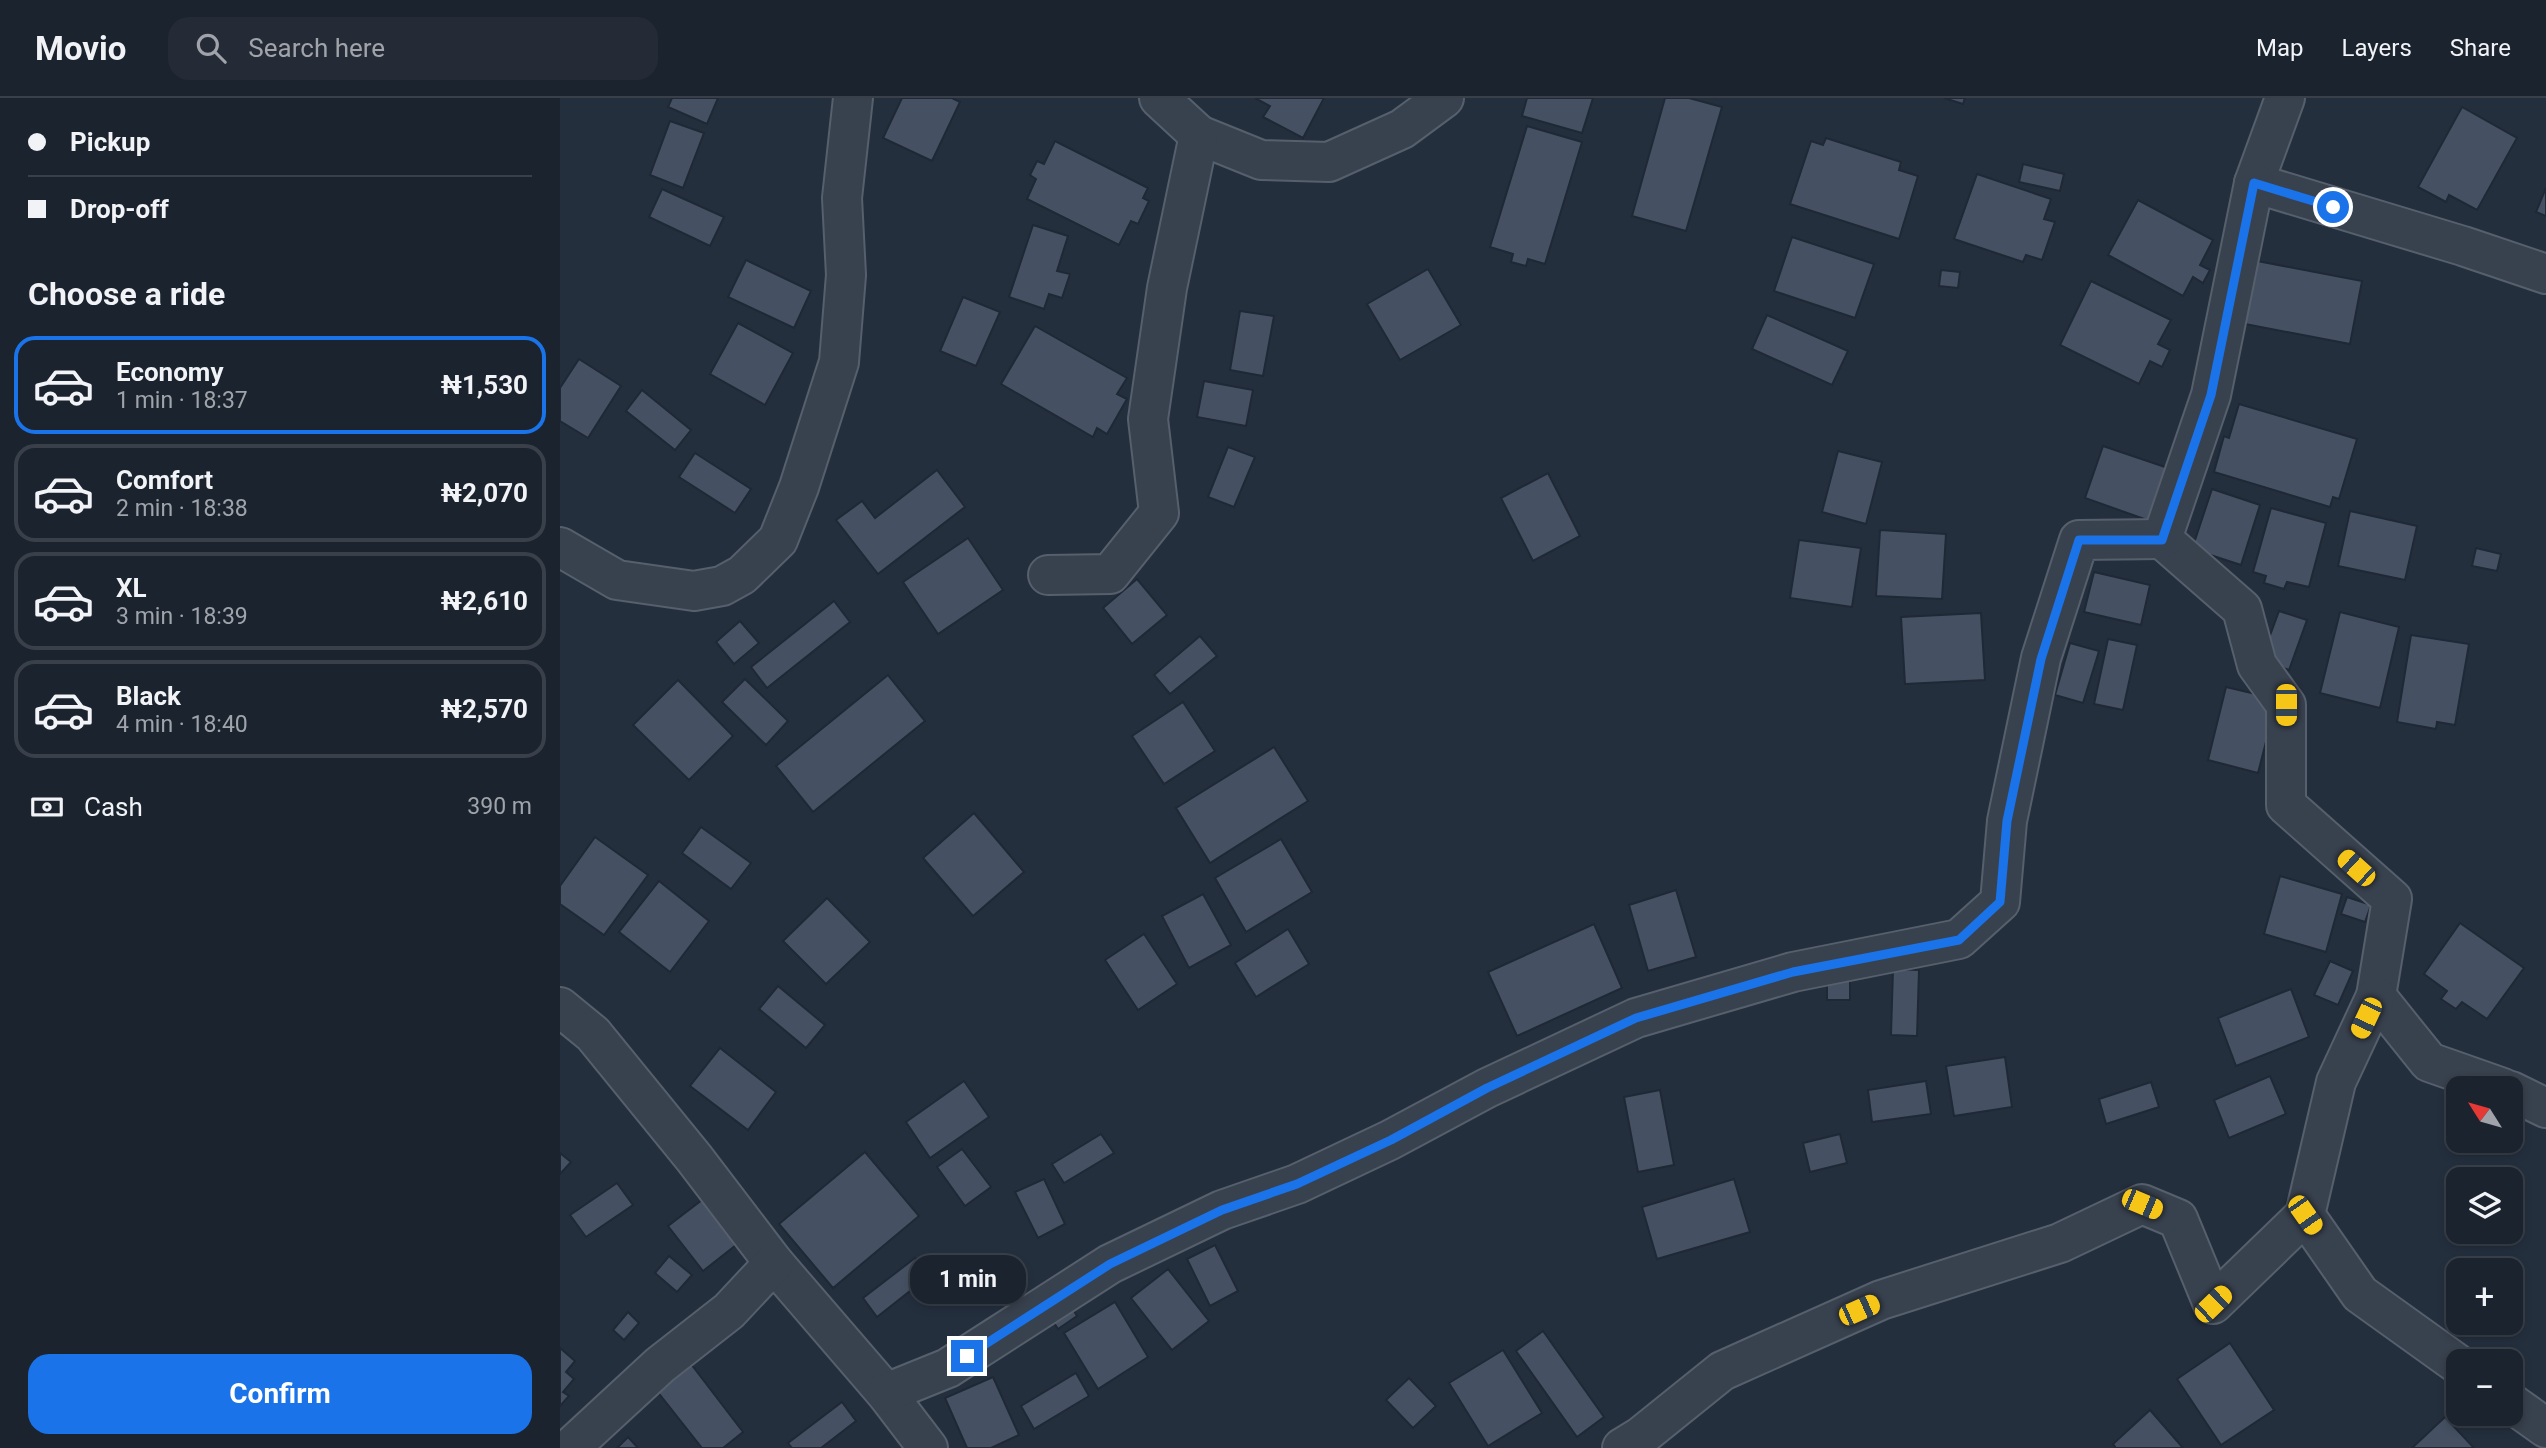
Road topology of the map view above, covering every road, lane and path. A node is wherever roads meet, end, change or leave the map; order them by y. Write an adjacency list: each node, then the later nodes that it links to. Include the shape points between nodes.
1 (853, 98): 9 (street, via 842,198 846,275 839,362 778,540 742,575 722,586 694,590 617,580)
2 (1159, 98): 5 (street)
3 (1444, 98): 5 (street, via 1402,129 1329,162 1261,160)
4 (2285, 98): 6 (street)
5 (1199, 135): 10 (street, via 1167,288 1148,419 1159,513 1110,574)
6 (2254, 183): 7 (street); 8 (street, via 2211,395)
7 (2546, 274)
8 (2162, 540): 11 (street, via 2242,609 2257,665 2286,705 2286,805 2392,899); 19 (street, via 2079,540 2041,659 2007,821 2000,902 1959,940 1793,972 1636,1018 1297,1184 1222,1210 1110,1264 948,1368)
9 (560, 547)
10 (1048, 575)
11 (2376, 996): 13 (street, via 2429,1062); 16 (street, via 2336,1082)
12 (560, 1007): 17 (street, via 593,1034)
13 (2469, 1076)
14 (2524, 1097): 15 (street)
15 (2546, 1108)
16 (2305, 1215): 18 (street, via 2360,1294); 22 (street, via 2213,1304 2178,1219 2142,1204 2060,1243 1881,1300 1722,1371)
17 (774, 1263): 19 (street); 23 (street, via 729,1311 660,1365)
18 (2446, 1356)
19 (886, 1393): 24 (street)
20 (2523, 1412): 21 (street)
21 (2546, 1428)
22 (1636, 1444)
23 (570, 1448)
24 (928, 1448)

